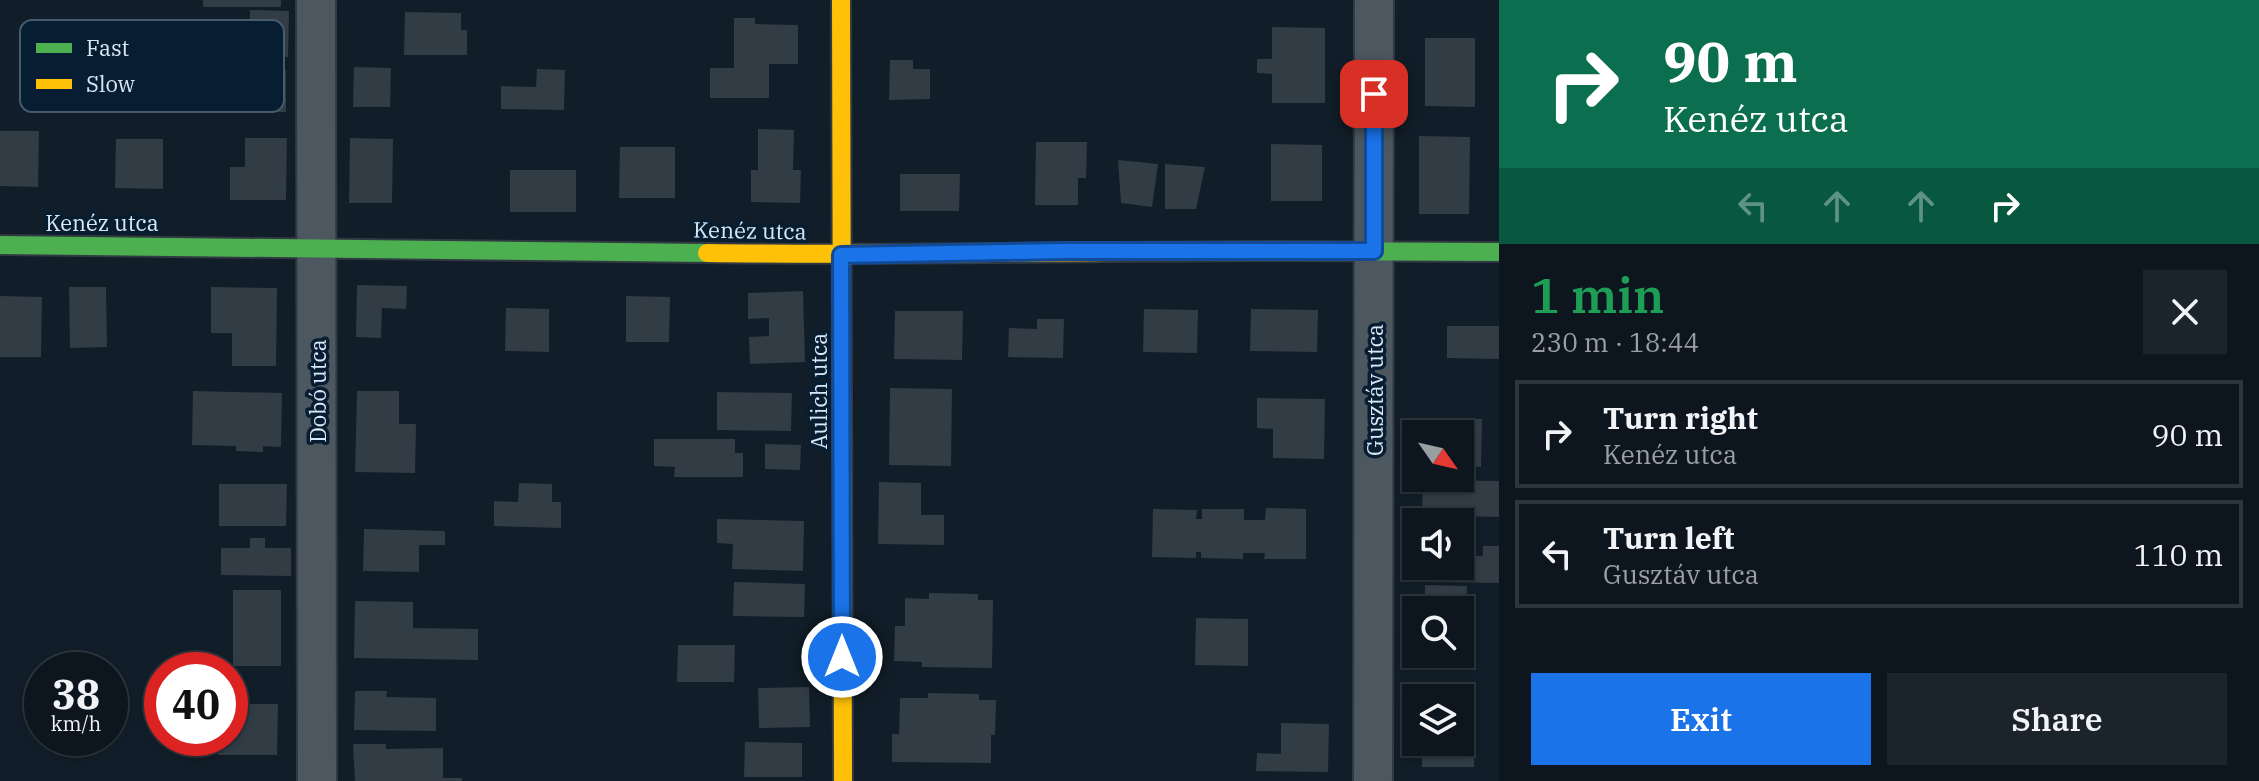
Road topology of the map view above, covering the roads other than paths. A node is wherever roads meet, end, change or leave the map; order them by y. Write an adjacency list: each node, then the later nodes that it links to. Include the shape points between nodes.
1 (316, 0): 5 (street, Dobó utca)
2 (841, 0): 8 (street, Aulich utca)
3 (1374, 0): 6 (street, Gusztáv utca)
4 (0, 245): 5 (street, Kenéz utca)
5 (317, 247): 8 (street, Kenéz utca); 9 (street, Dobó utca)
6 (1374, 251): 7 (street, Kenéz utca); 8 (street, Kenéz utca); 11 (street, Gusztáv utca)
7 (1499, 252)
8 (841, 255): 10 (street, Aulich utca)
9 (317, 781)
10 (843, 781)
11 (1373, 781)

